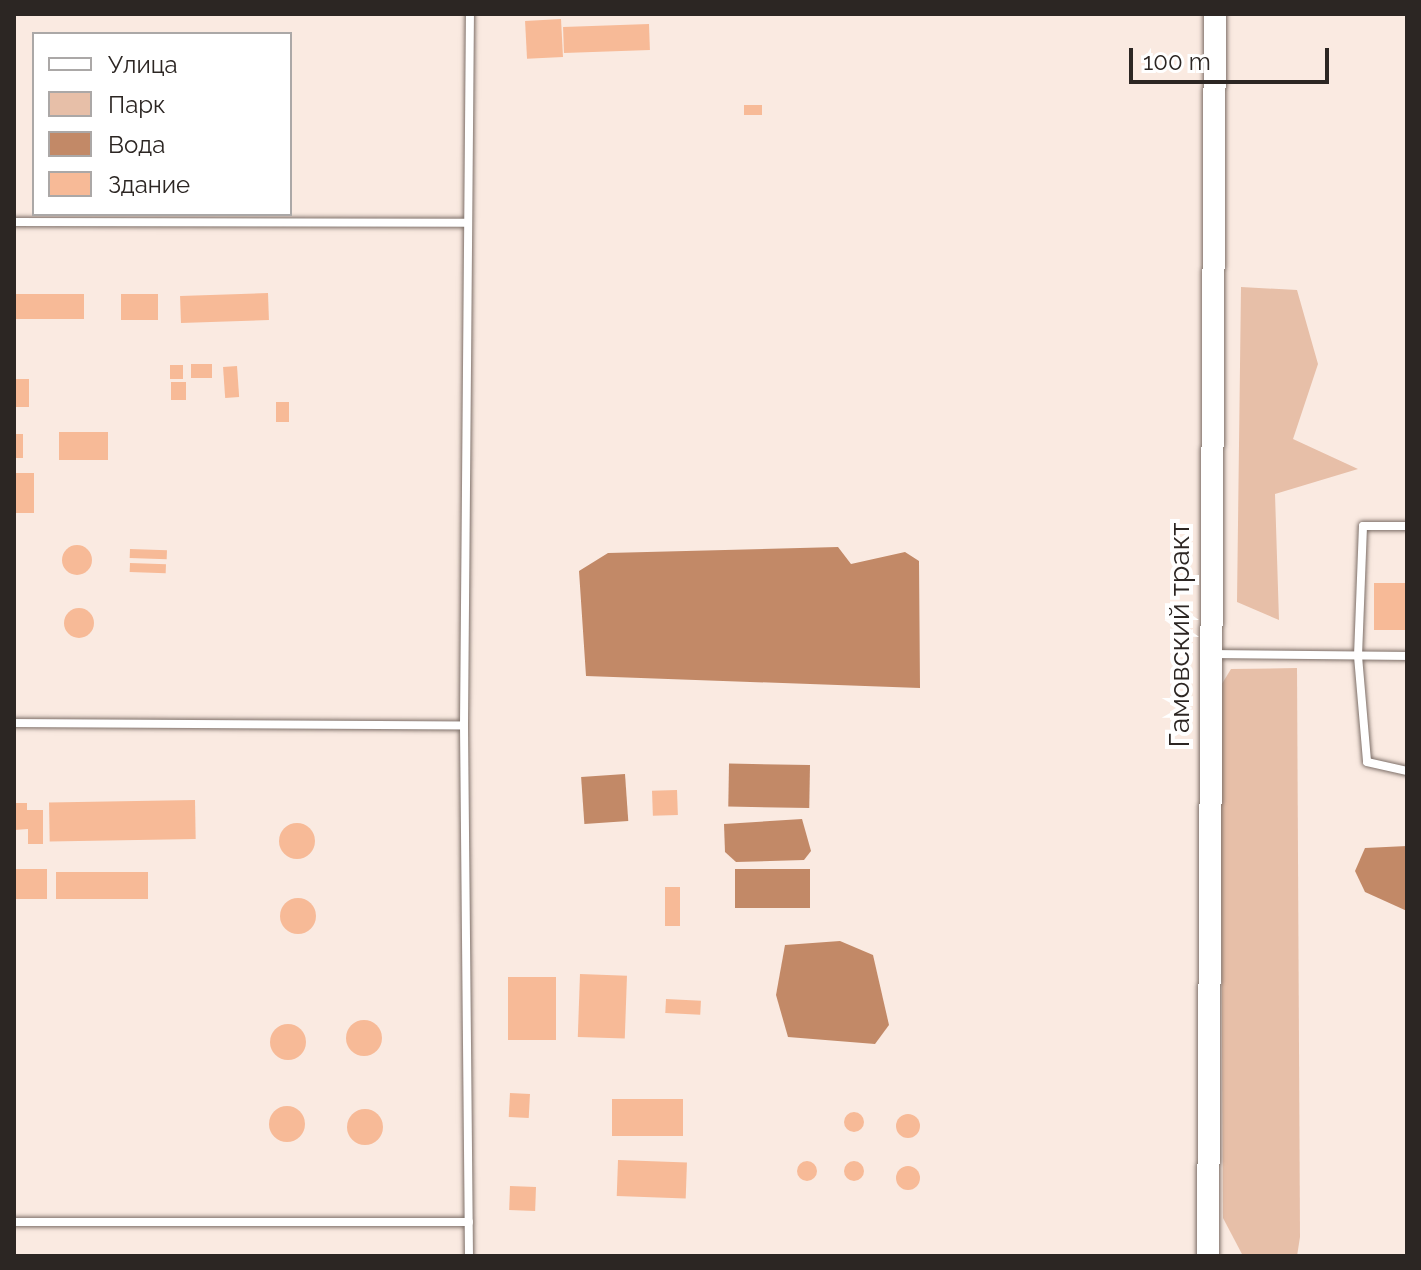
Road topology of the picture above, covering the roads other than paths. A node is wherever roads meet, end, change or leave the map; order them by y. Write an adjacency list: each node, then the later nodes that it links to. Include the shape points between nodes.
1 (470, 14): 4 (lane)
2 (1215, 14): 6 (street, Гамовский тракт)
3 (14, 222): 4 (lane)
4 (466, 223): 10 (lane)
5 (1407, 526): 7 (lane, via 1363,526)
6 (1210, 654): 7 (lane); 15 (street, Гамовский тракт)
7 (1358, 656): 8 (lane); 11 (lane, via 1367,762)
8 (1407, 656)
9 (14, 723): 10 (lane)
10 (464, 725): 13 (lane)
11 (1407, 771)
12 (14, 1222): 13 (lane)
13 (469, 1222): 14 (lane)
14 (469, 1256)
15 (1208, 1256)

